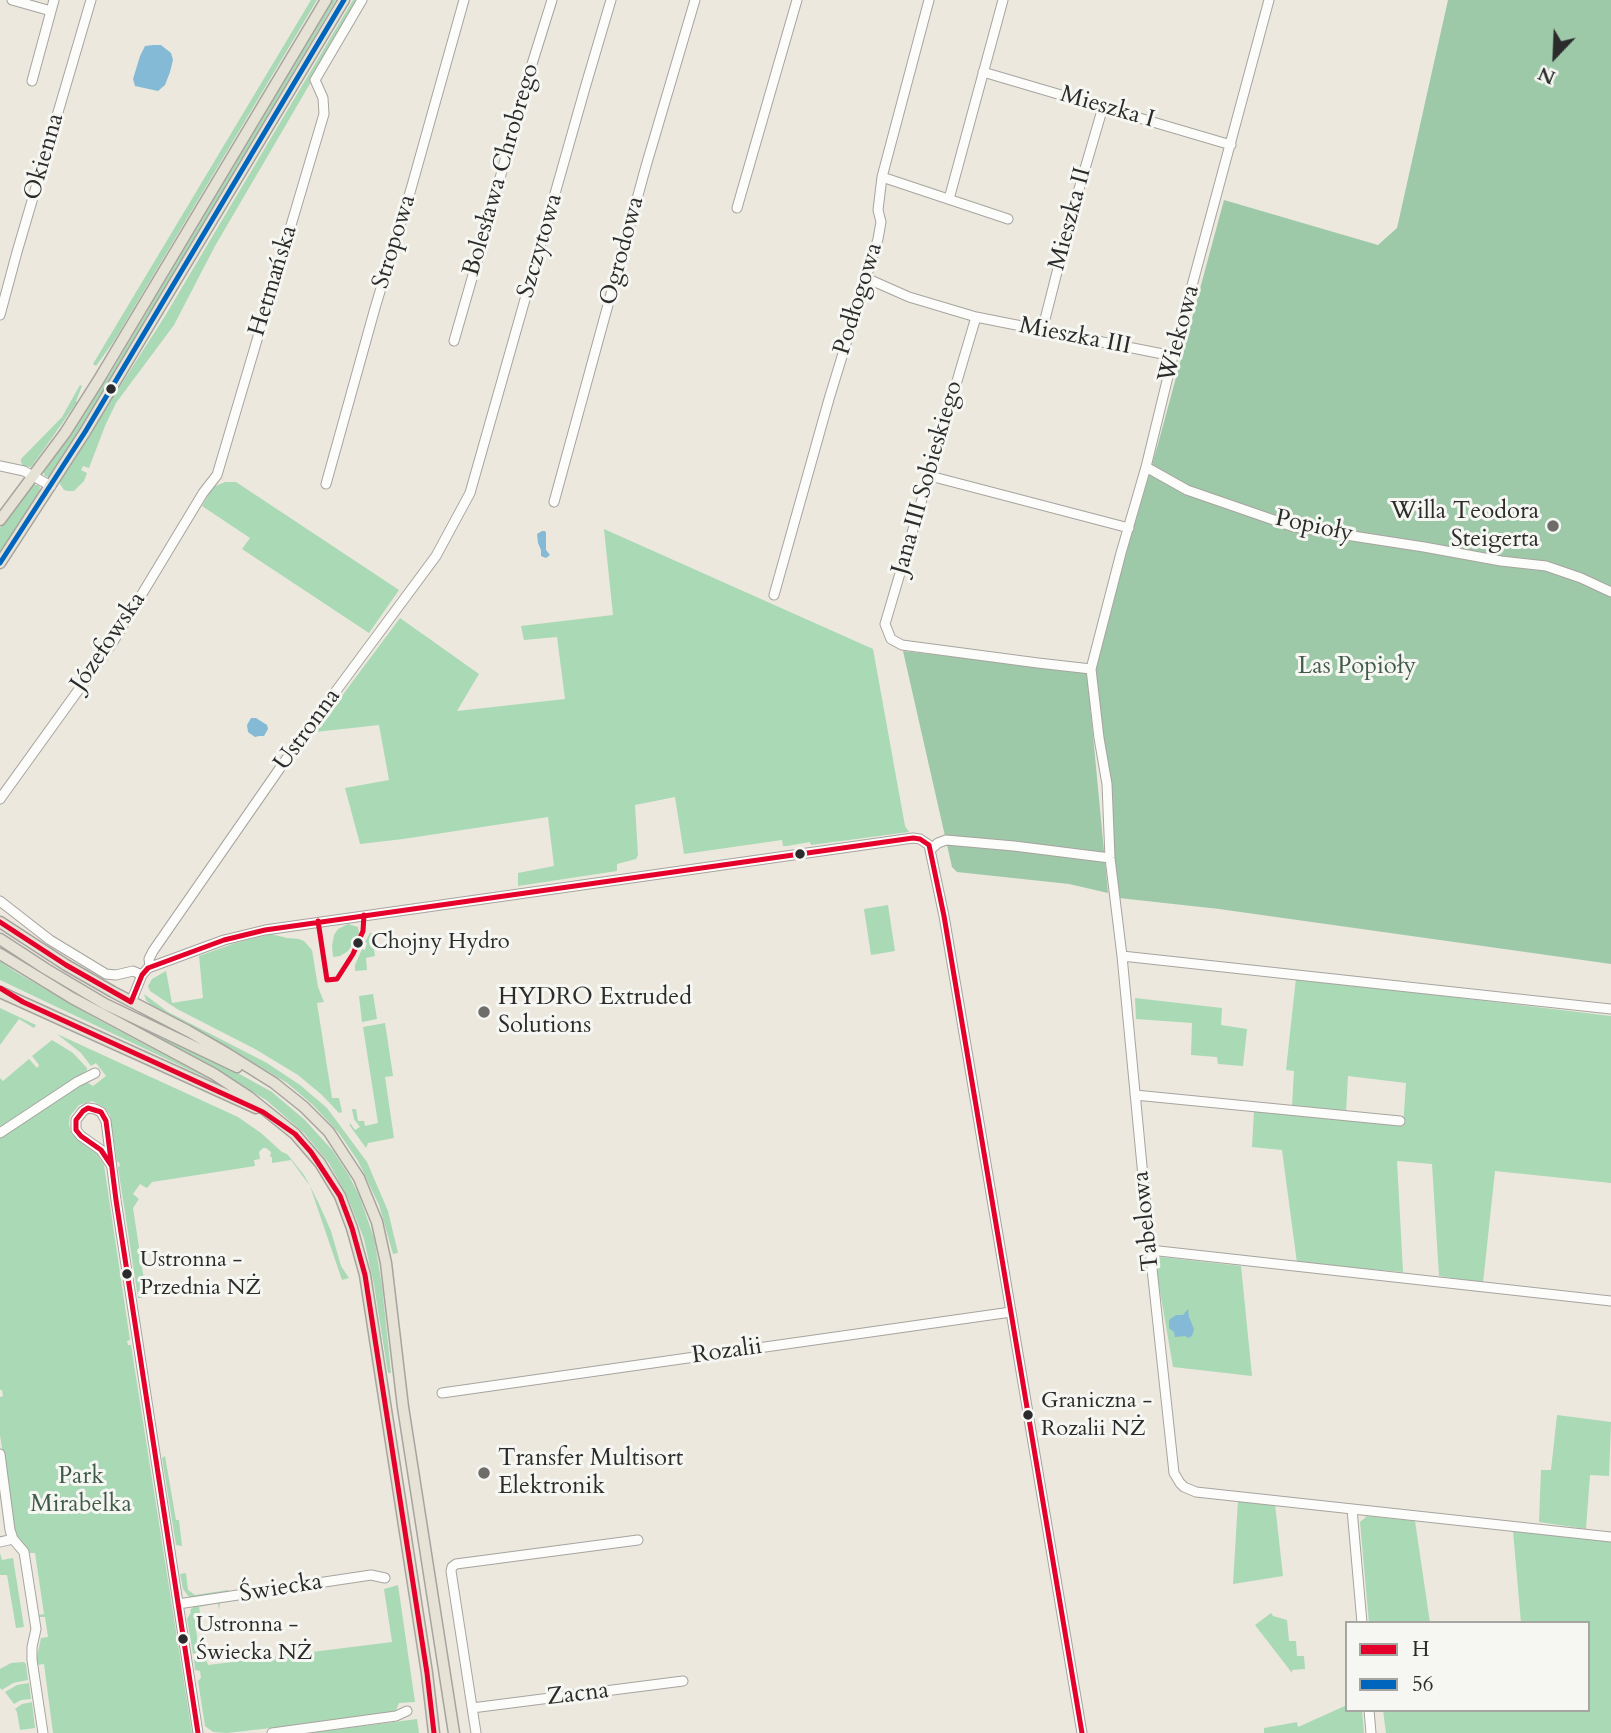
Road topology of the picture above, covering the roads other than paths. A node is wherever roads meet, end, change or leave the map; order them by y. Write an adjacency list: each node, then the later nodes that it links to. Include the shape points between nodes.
1 (12, 0): 15 (street)
2 (54, 0): 15 (street)
3 (91, 0): 25 (street, Okienna)
4 (326, 0): 32 (main road, via 110,361)
5 (344, 0): 36 (main road)
6 (362, 0): 34 (street, Hetmańska, via 315,80 324,114)
7 (464, 0): 35 (street, Stropowa)
8 (551, 0): 28 (street, Bolesława Chrobrego)
9 (611, 0): 37 (street, Szczytowa)
10 (695, 0): 38 (street, Ogrodowa)
11 (797, 0): 22 (street)
12 (929, 0): 20 (street, Podłogowa)
13 (1003, 0): 16 (street)
14 (1269, 0): 19 (street, Wiekowa)
15 (51, 10): 17 (street)
16 (983, 72): 18 (street, Mieszka I); 21 (street)
17 (32, 81)
18 (1103, 107): 19 (street, Mieszka I); 27 (street, Mieszka II)
19 (1231, 145): 29 (street, Wiekowa)
20 (882, 177): 21 (street); 24 (street, Podłogowa, via 880,230)
21 (949, 200): 23 (street)
22 (737, 208)
23 (1008, 219)
24 (866, 278): 26 (street, Mieszka III, via 909,297); 43 (street, Podłogowa)
25 (0, 315)
26 (976, 317): 27 (street, Mieszka III); 33 (street, Jana III Sobieskiego)
27 (1042, 331): 29 (street, Mieszka III)
28 (454, 341)
29 (1173, 356): 31 (street, Wiekowa)
30 (0, 466): 32 (street)
31 (1146, 467): 40 (street, Wiekowa); 42 (street, Popioły, via 1187,490 1294,527 1546,566)
32 (33, 476): 36 (street); 39 (main road)
33 (930, 476): 40 (street); 44 (street, Jana III Sobieskiego, via 885,624 891,639 902,645)
34 (212, 481): 45 (street, Józefowska, via 113,642)
35 (326, 484)
36 (51, 486): 41 (main road)
37 (470, 493): 53 (street, Ustronna, via 436,556 304,734 153,951)
38 (554, 502)
39 (0, 520)
40 (1129, 528): 44 (street, Wiekowa)
41 (0, 563)
42 (1611, 592)
43 (774, 595)
44 (1091, 668): 47 (street, Tabelowa, via 1108,784)
45 (0, 799)
46 (931, 849): 47 (street, via 946,840); 53 (street, via 913,838 318,921 227,939); 67 (street)
47 (1110, 858): 52 (street, Tabelowa)
48 (0, 901): 54 (street, via 50,940 106,974 133,971)
49 (0, 922): 56 (main road)
50 (0, 939): 59 (main road, via 105,1004)
51 (0, 954): 62 (main road, via 72,999 222,1079)
52 (1122, 956): 57 (street); 60 (street, Tabelowa)
53 (150, 967): 54 (street)
54 (142, 975): 56 (street)
55 (0, 990): 62 (main road, via 250,1105)
56 (131, 1002): 59 (main road)
57 (1611, 1009)
58 (95, 1073): 63 (street)
59 (263, 1076): 86 (main road, via 329,1132 359,1178 377,1222)
60 (1135, 1095): 61 (street); 65 (street, Tabelowa)
61 (1400, 1121)
62 (285, 1126): 85 (main road, via 329,1178 347,1213 362,1261)
63 (0, 1133)
64 (111, 1165): 64 (street, via 105,1116 88,1108 76,1120 76,1130 101,1150); 76 (street)
65 (1150, 1251): 66 (street); 70 (street, Tabelowa, via 1174,1473 1180,1483 1196,1492)
66 (1611, 1301)
67 (1011, 1312): 68 (street, Rozalii); 88 (street)
68 (442, 1393)
69 (0, 1454): 72 (street)
70 (1352, 1509): 71 (street); 77 (street)
71 (1611, 1537)
72 (13, 1539): 74 (street); 82 (street, via 24,1552 36,1629 32,1647)
73 (638, 1540): 79 (street, via 452,1567)
74 (0, 1542)
75 (385, 1578): 76 (street, Świecka, via 368,1576)
76 (178, 1604): 83 (street)
77 (1362, 1621)
78 (683, 1681): 79 (street, Zacna)
79 (472, 1708): 87 (street)
80 (407, 1712): 84 (street)
81 (1369, 1712): 89 (street)
82 (43, 1733)
83 (198, 1733)
84 (272, 1733)
85 (434, 1733)
86 (454, 1733)
87 (476, 1733)
88 (1082, 1733)
89 (1371, 1733)

